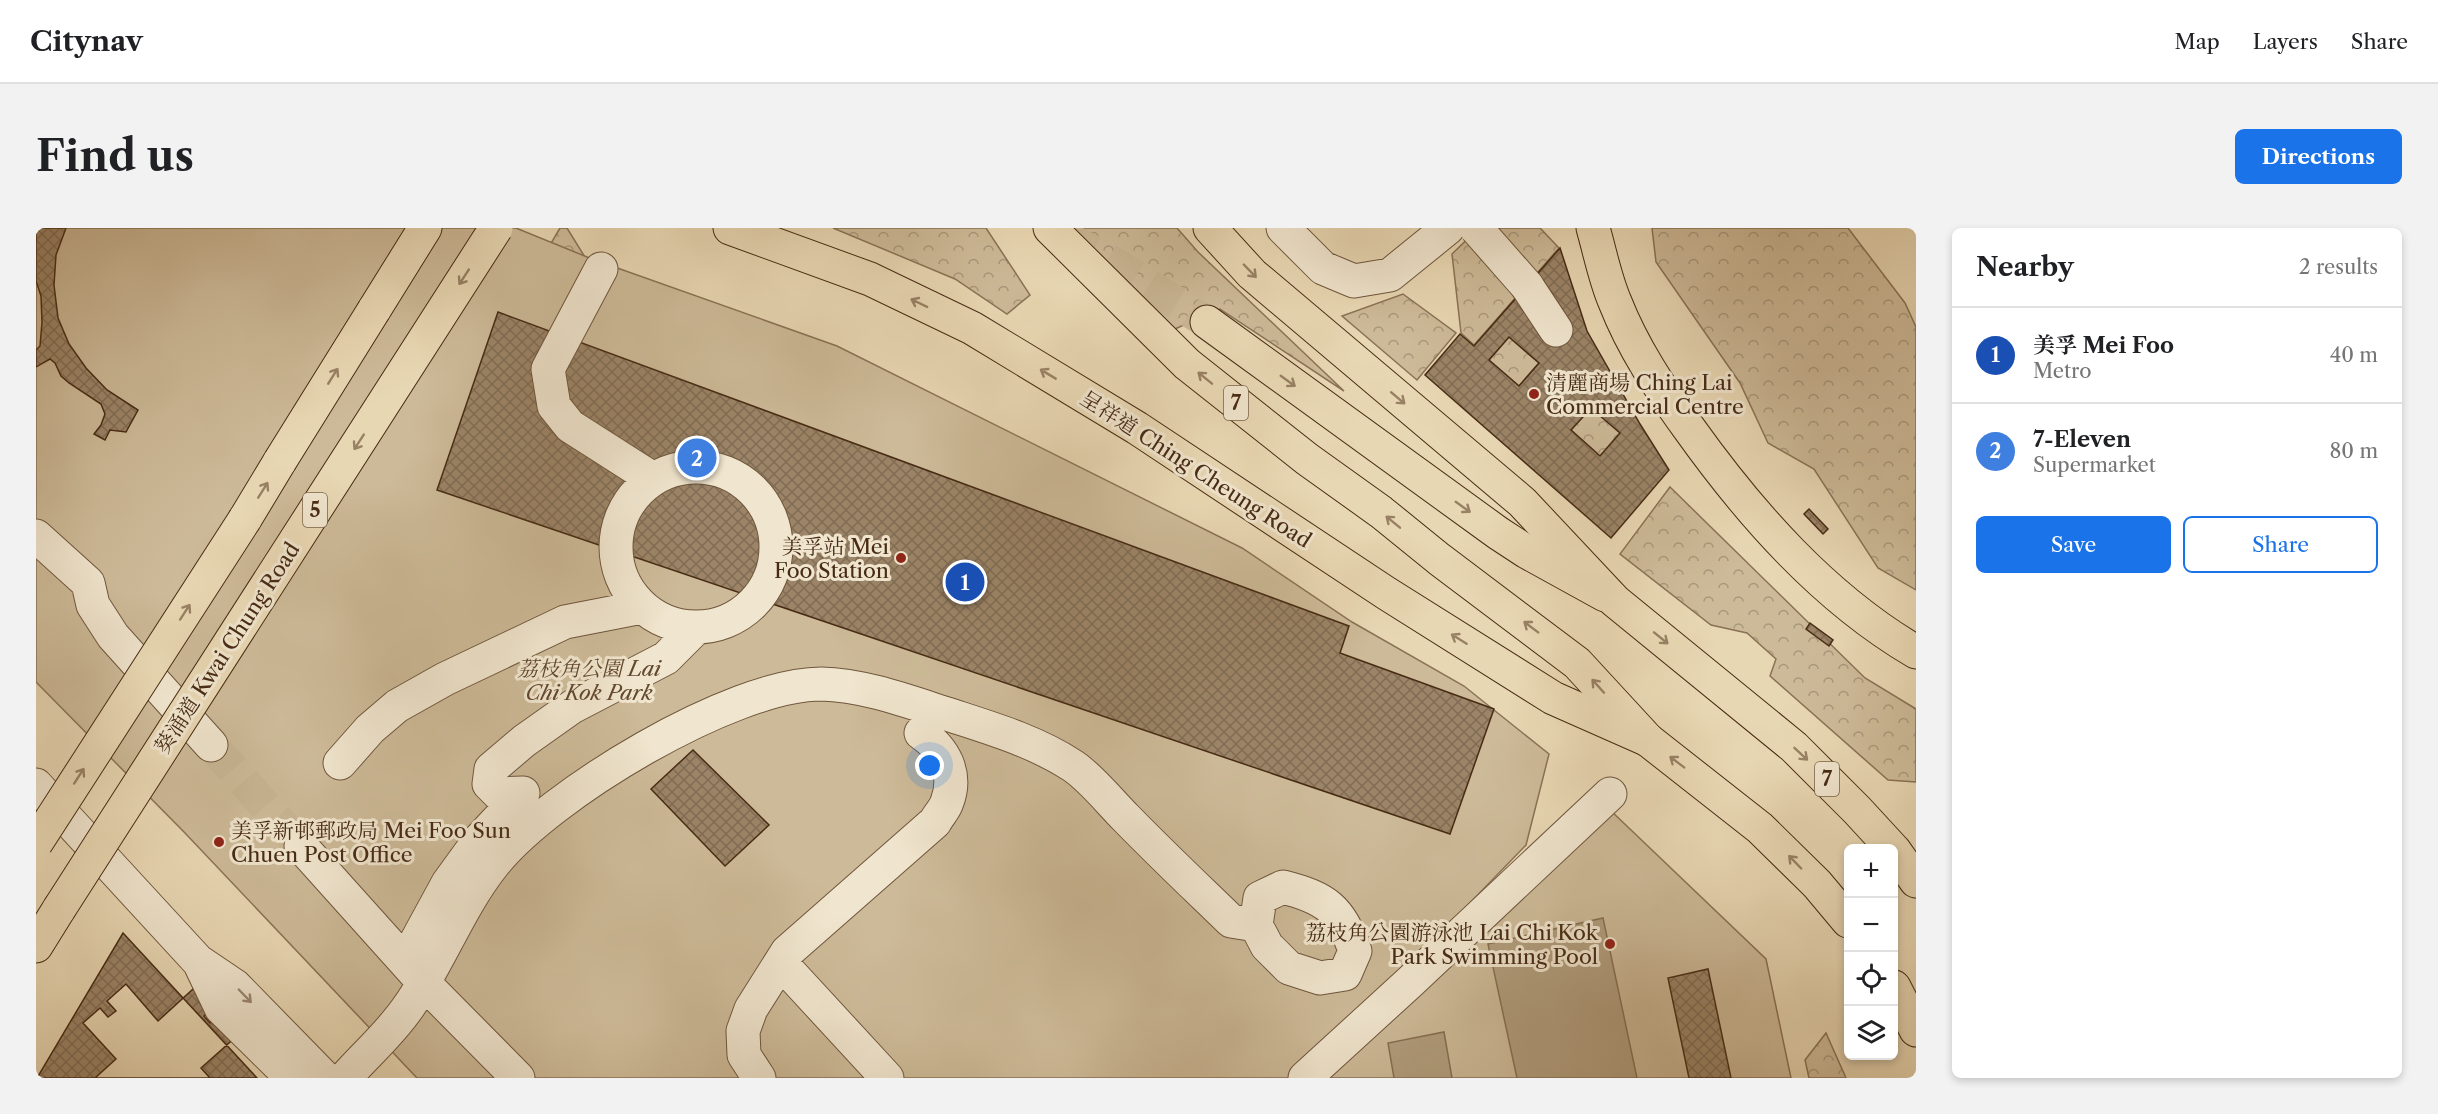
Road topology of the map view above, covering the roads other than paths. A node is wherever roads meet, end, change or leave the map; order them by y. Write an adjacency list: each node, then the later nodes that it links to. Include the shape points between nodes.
1 (425, 228): 25 (main road, one-way to 1, bridge, via 245,519)
2 (496, 228): 32 (main road, 葵涌道 Kwai Chung Road / 5, one-way to 32, bridge)
3 (729, 228): 20 (main road, 呈祥道 Ching Cheung Road, one-way to 3, via 1553,698 1137,428 972,328 870,279)
4 (1050, 228): 20 (main road, 呈祥道 Ching Cheung Road / 7, one-way to 4, via 1577,663 1187,364)
5 (1210, 228): 15 (main road, 7, one-way to 15, via 1252,274 1522,502)
6 (1283, 228): 7 (street, via 1323,268 1354,281 1390,275)
7 (1448, 228)
8 (1476, 228): 12 (street, bridge, via 1527,286)
9 (1593, 228): 18 (main road, via 1614,301 1643,362 1708,456 1801,564 1891,638)
10 (602, 269): 13 (street, via 548,369 554,406 570,426)
11 (1207, 322): 15 (main road, one-way to 15, via 1498,533)
12 (1556, 330)
13 (653, 479): 16 (street, via 631,499 618,526 616,556 624,584); 17 (street, via 680,468 710,467 738,478 759,498 773,525 776,554 768,582 751,606 726,622)
14 (36, 537): 21 (street, via 88,583 93,604 113,636)
15 (1615, 601): 26 (main road, 7, one-way to 26, via 1794,747)
16 (642, 608): 17 (street, via 667,623); 22 (street, via 565,622 445,680 397,706)
17 (696, 628): 35 (street, via 666,658 572,707 491,769 489,784 499,794 523,793 480,839 448,884)
18 (1916, 652)
19 (921, 732): 34 (street, via 947,760 947,802 934,822 787,952)
20 (1648, 740): 30 (main road, 呈祥道 Ching Cheung Road / 7, one-way to 20, via 1760,828)
21 (211, 745)
22 (340, 763)
23 (36, 785): 33 (street)
24 (1610, 794): 44 (street)
25 (36, 843)
26 (1888, 844)
27 (301, 846): 35 (street)
28 (1898, 856): 29 (main road, 7)
29 (1916, 881)
30 (1844, 916)
31 (1256, 925): 35 (street, via 1231,921 1075,767 1012,735 901,699 821,684 788,687 687,727 627,757 540,817 494,864 459,918)
32 (36, 946)
33 (198, 961): 38 (street, via 221,1008); 39 (street, one-way to 39, via 235,986)
34 (780, 963): 42 (street, via 751,1009 743,1031 744,1054); 43 (street)
35 (415, 972): 40 (street, via 407,1009); 41 (street)
36 (1898, 996): 37 (main road)
37 (1916, 1030)
38 (291, 1078)
39 (324, 1078)
40 (345, 1078)
41 (518, 1078)
42 (759, 1078)
43 (887, 1078)
44 (1305, 1078)

